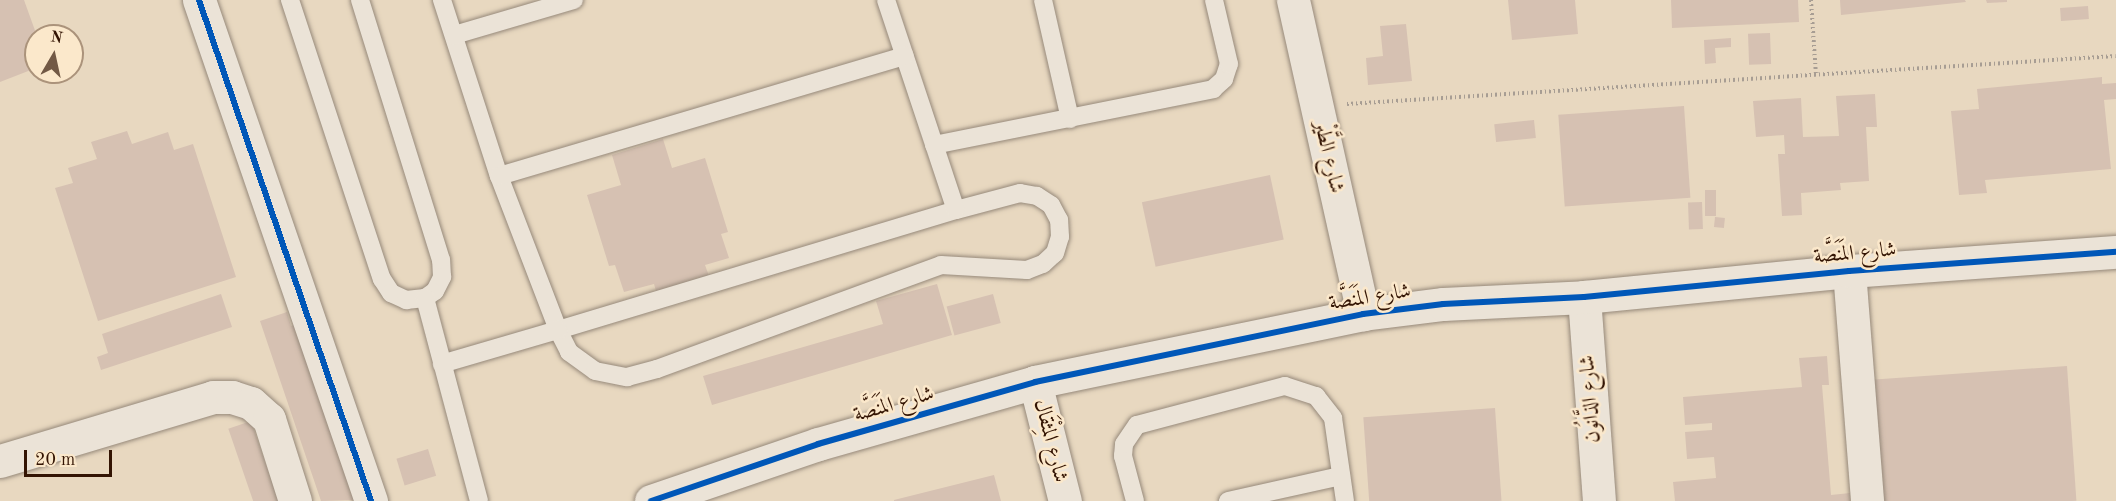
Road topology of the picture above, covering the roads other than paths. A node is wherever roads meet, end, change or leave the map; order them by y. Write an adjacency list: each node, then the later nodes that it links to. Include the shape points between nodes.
1 (199, 0): 27 (street)
2 (290, 0): 19 (lane, via 382,279 391,293 406,300)
3 (360, 0): 19 (lane, via 441,260 442,277 435,291)
4 (442, 0): 10 (lane)
5 (574, 0): 10 (lane)
6 (886, 0): 11 (lane)
7 (1043, 0): 12 (lane)
8 (1214, 0): 12 (lane, via 1229,64 1224,78 1213,89)
9 (1293, 0): 20 (street, شارع الطَّيْر)
10 (454, 35): 14 (lane)
11 (905, 56): 13 (lane); 14 (lane)
12 (1070, 119): 13 (lane)
13 (934, 145): 15 (lane)
14 (499, 176): 21 (lane)
15 (956, 210): 21 (lane); 21 (lane, via 1020,193 1037,196 1051,205 1059,220 1060,237 1055,253 1043,264 1027,270 959,264 925,269 627,378 595,371 569,352)
16 (2116, 252): 17 (street, شارع المَنَصَّة)
17 (1849, 271): 18 (street, شارع المَنَصَّة); 35 (street)
18 (1584, 297): 20 (street, شارع المَنَصَّة, via 1443,304); 34 (street, شارع الذَّانُون)
19 (425, 298): 22 (lane)
20 (1363, 314): 23 (street, شارع المَنَصَّة)
21 (558, 330): 22 (lane)
22 (442, 364): 28 (lane)
23 (1035, 381): 29 (street, شارع المَنَصَّة, via 818,444); 30 (street, شارع المِثْقَال)
24 (0, 461): 26 (street, via 213,397 232,397 250,403 268,419)
25 (1341, 476): 31 (lane, via 1333,418 1326,406 1306,391 1285,386 1137,425 1124,444 1123,456); 32 (lane); 33 (lane)
26 (295, 501)
27 (371, 501)
28 (479, 501)
29 (651, 501)
30 (1065, 501)
31 (1135, 501)
32 (1228, 501)
33 (1345, 501)
34 (1599, 501)
35 (1867, 501)

